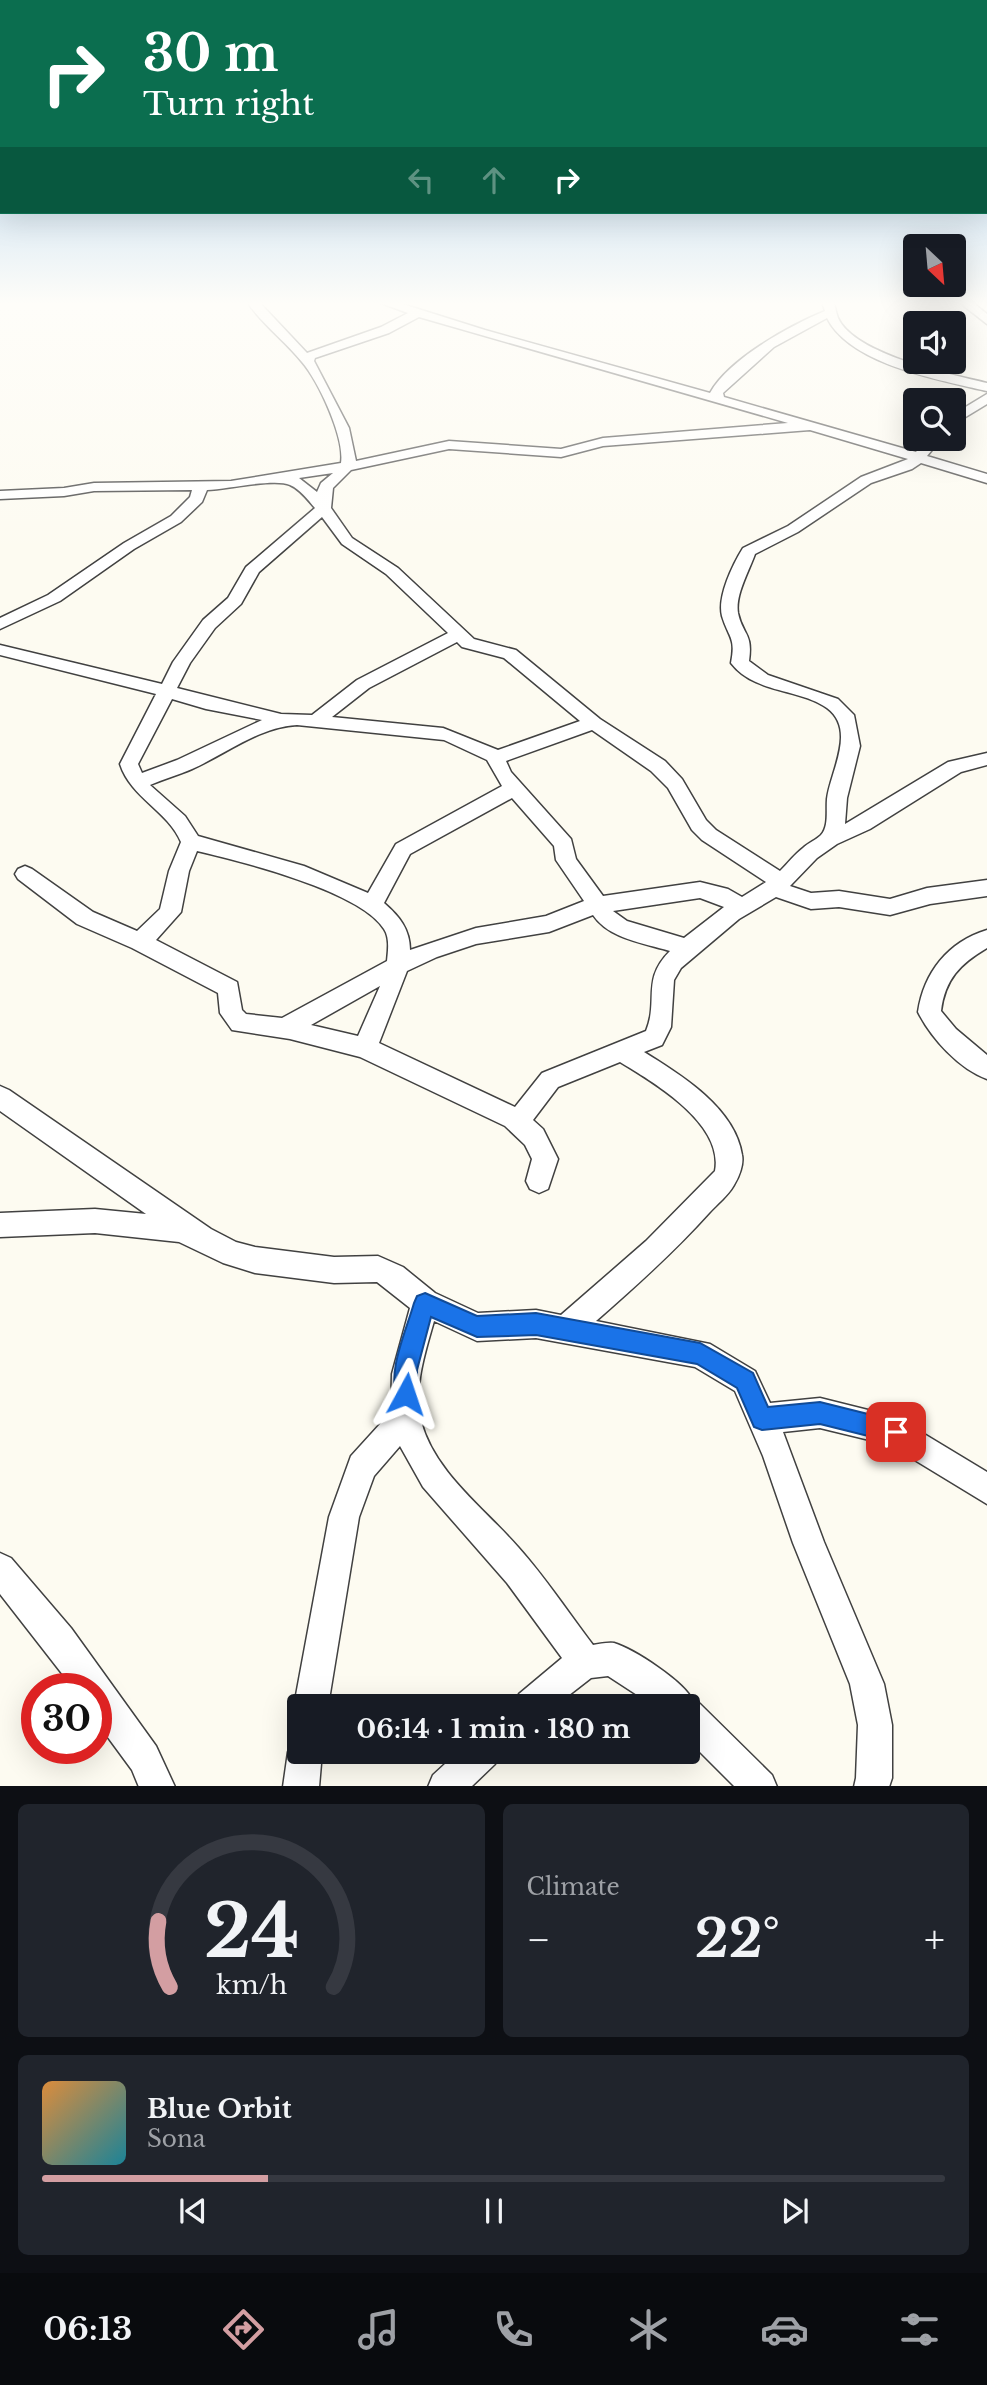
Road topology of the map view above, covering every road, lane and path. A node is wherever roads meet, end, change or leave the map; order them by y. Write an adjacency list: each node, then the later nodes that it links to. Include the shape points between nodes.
1 (321, 385): 10 (street, via 341,422 350,450)
2 (667, 385): 5 (street)
3 (722, 385): 5 (street, via 716,393)
4 (987, 398): 6 (street)
5 (718, 400): 7 (street)
6 (966, 412)
7 (808, 426): 9 (street); 10 (street, via 603,442 561,453 449,445)
8 (924, 451): 9 (street)
9 (918, 458): 12 (street); 27 (street, via 866,480 793,529 748,551 730,600 730,614 743,643 740,663 762,679 832,703 845,715 850,747)
10 (348, 466): 11 (street); 15 (street, via 325,486 321,494)
11 (282, 477): 13 (street); 15 (street, via 299,483)
12 (987, 479)
13 (201, 485): 14 (street); 16 (street, via 197,499 176,519 54,598)
14 (0, 495)
15 (324, 508): 17 (street, via 347,541 391,570); 19 (street, via 252,570 235,601 197,639)
16 (0, 624)
17 (459, 634): 21 (street, via 363,684); 22 (street, via 478,647 510,654)
18 (0, 650): 19 (street)
19 (167, 691): 20 (street); 25 (street, via 129,764)
20 (279, 720): 21 (street); 25 (street)
21 (315, 721): 23 (street, via 443,734)
22 (594, 723): 23 (street); 30 (street, via 658,766 675,784 699,825)
23 (495, 757): 26 (street)
24 (987, 759): 27 (street, via 955,766 863,824)
25 (138, 782): 28 (street, via 178,821)
26 (515, 788): 32 (street, via 403,849); 33 (street, via 564,844 566,860)
27 (830, 839): 30 (street)
28 (191, 842): 32 (street, via 311,877); 36 (street, via 170,912)
29 (26, 874): 36 (street, via 85,918)
30 (777, 885): 31 (street, via 811,901 839,899 890,907 927,895); 34 (street)
31 (987, 888)
32 (372, 905): 38 (street, via 391,922 398,937)
33 (596, 905): 34 (street, via 700,890); 37 (street, via 620,927); 38 (street, via 549,924 447,944)
34 (741, 906): 37 (street)
35 (987, 938): 42 (street, via 954,957 939,977 929,1012 934,1022)
36 (140, 942): 39 (street, via 229,988 231,1013 240,1023)
37 (690, 948): 41 (street, via 662,977 660,1028 648,1042)
38 (398, 965): 39 (street); 40 (street)
39 (285, 1028): 40 (street)
40 (365, 1048): 44 (street)
41 (624, 1052): 44 (street, via 550,1080); 49 (street, via 675,1083 719,1129 729,1150 728,1174 622,1281)
42 (987, 1069)
43 (0, 1097): 47 (street)
44 (518, 1121): 45 (street, via 534,1137 545,1159)
45 (539, 1181)
46 (0, 1225): 47 (street, via 95,1221 179,1230)
47 (202, 1238): 48 (street, via 255,1260 334,1270 378,1269)
48 (425, 1303): 49 (street, via 477,1327 536,1324); 50 (street, via 406,1370)
49 (565, 1329): 51 (street, via 700,1354 745,1381)
50 (406, 1417): 54 (street, via 413,1440 439,1484 510,1561); 56 (street, via 362,1467 344,1517)
51 (762, 1419): 52 (street, via 820,1413 875,1426 907,1438); 67 (street, via 867,1684 875,1725)
52 (987, 1489)
53 (0, 1569): 55 (street)
54 (585, 1662): 57 (street); 58 (street, via 612,1659)
55 (82, 1673)
56 (314, 1694)
57 (544, 1694)
58 (666, 1694)
59 (112, 1714): 63 (street)
60 (700, 1728): 66 (street)
61 (304, 1764): 64 (street)
62 (470, 1764): 65 (street)
63 (158, 1786)
64 (301, 1786)
65 (445, 1786)
66 (759, 1786)
67 (871, 1786)

